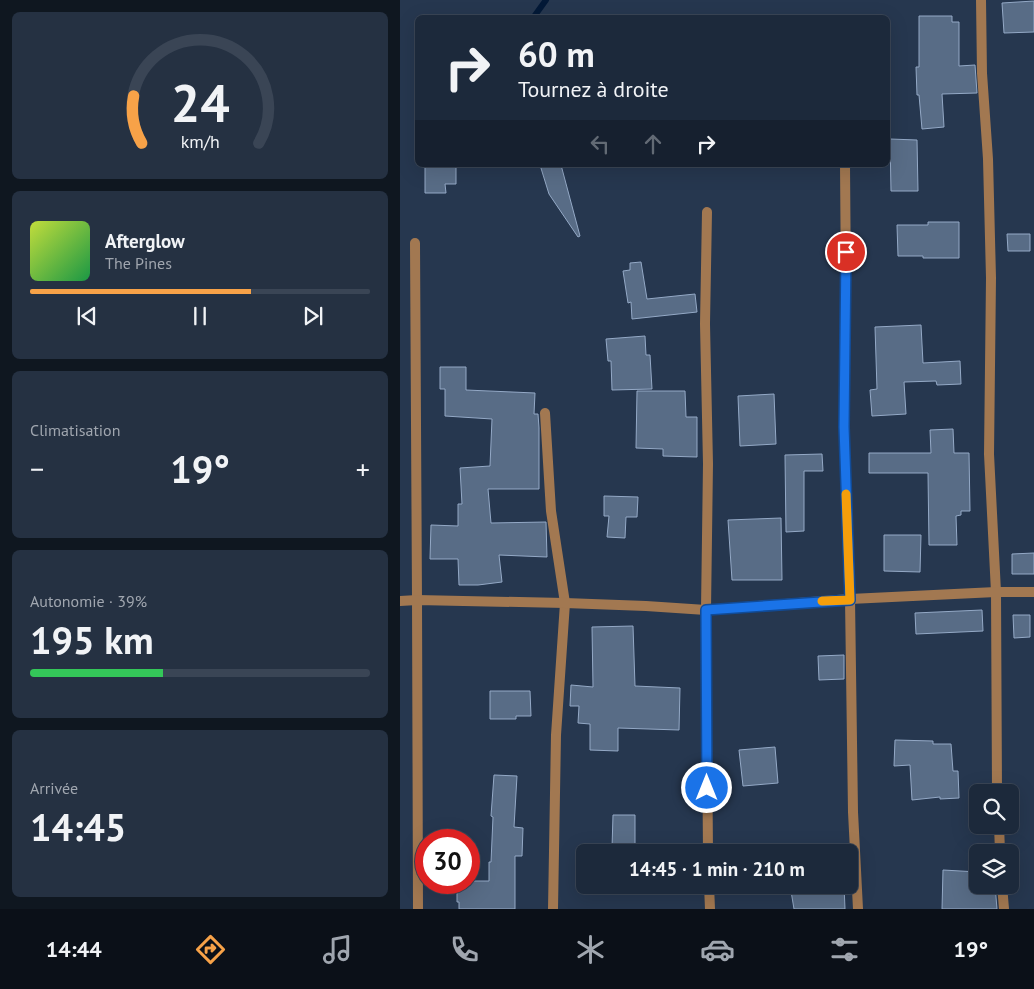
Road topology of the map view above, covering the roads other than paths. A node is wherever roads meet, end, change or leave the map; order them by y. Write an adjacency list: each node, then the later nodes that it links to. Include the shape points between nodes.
1 (982, 0): 6 (street, via 991,278 989,454)
2 (845, 167): 9 (street, via 844,427)
3 (707, 212): 12 (street)
4 (415, 243): 8 (street)
5 (545, 413): 11 (street, via 551,511)
6 (996, 592): 7 (street); 9 (street); 13 (street)
7 (1034, 592)
8 (417, 600): 10 (street); 11 (street); 17 (street)
9 (850, 600): 12 (street); 20 (street)
10 (400, 601)
11 (565, 603): 12 (street); 18 (street, via 556,735)
12 (706, 610): 14 (street)
13 (997, 784)
14 (708, 844)
15 (709, 894): 19 (street)
16 (1003, 894): 21 (street)
17 (418, 909)
18 (553, 909)
19 (710, 909)
20 (858, 909)
21 (1004, 909)

